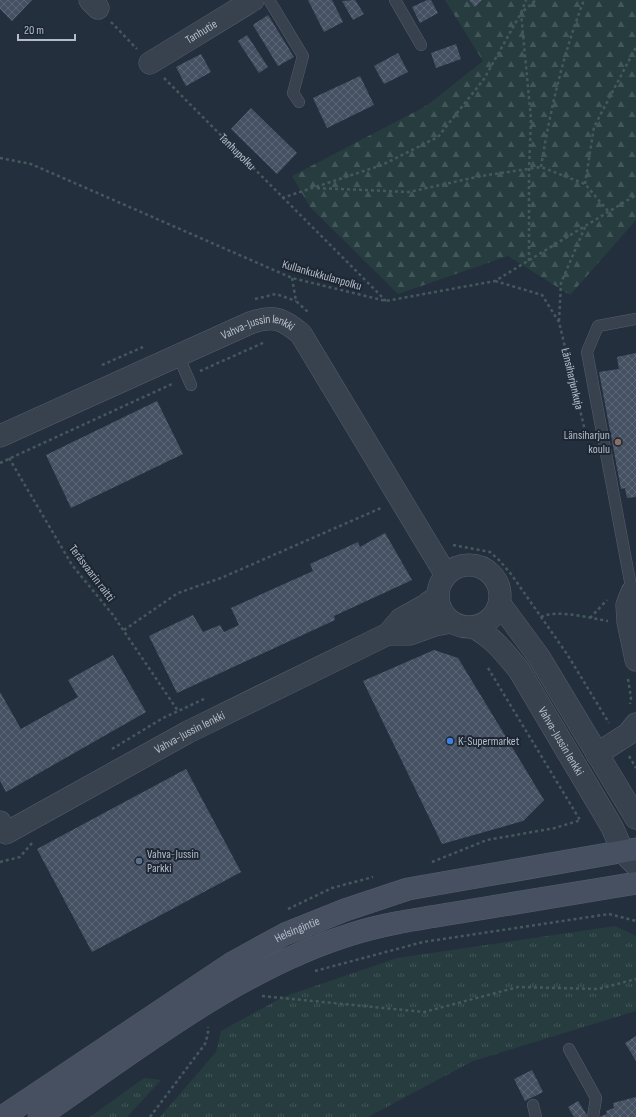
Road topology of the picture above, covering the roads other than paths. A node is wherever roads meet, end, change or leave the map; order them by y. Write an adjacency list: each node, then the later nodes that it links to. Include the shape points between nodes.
1 (253, 0): 5 (street, Tanhutie)
2 (269, 0): 6 (lane, via 303,56 293,93)
3 (395, 0): 4 (lane)
4 (421, 45)
5 (150, 63)
6 (300, 102)
7 (636, 319): 12 (lane, via 598,326 587,352)
8 (178, 355): 9 (lane); 10 (street, Vahva-Jussin lenkki); 11 (street, Vahva-Jussin lenkki, via 258,320 286,321 301,334)
9 (189, 380)
10 (3, 444)
11 (446, 575): 13 (street); 14 (street, via 466,565 487,570 500,589)
12 (634, 591): 18 (street, via 626,605)
13 (438, 596): 15 (street, via 441,610); 17 (street, Vahva-Jussin lenkki, via 401,619)
14 (500, 604): 16 (street, via 493,617 480,626); 20 (street, Vahva-Jussin lenkki, via 539,657)
15 (451, 622): 16 (street); 17 (street, Vahva-Jussin lenkki, via 410,634)
16 (473, 627): 23 (street, Vahva-Jussin lenkki, via 487,634 519,670)
17 (388, 634): 22 (street, Vahva-Jussin lenkki, via 188,732)
18 (636, 660)
19 (636, 724): 20 (street, via 628,734)
20 (597, 754): 21 (street, Vahva-Jussin lenkki)
21 (636, 818)
22 (2, 830)
23 (632, 856): 25 (main road, Helsingintie, via 408,889 345,910 285,934 232,963)
24 (636, 883): 25 (main road, Helsingintie, via 418,919 352,934 295,956)
25 (155, 1026): 28 (main road, Helsingintie); 29 (main road, Helsingintie)
26 (569, 1049): 31 (lane, via 596,1098)
27 (533, 1105): 30 (lane)
28 (2, 1117)
29 (39, 1117)
30 (536, 1117)
31 (593, 1117)

